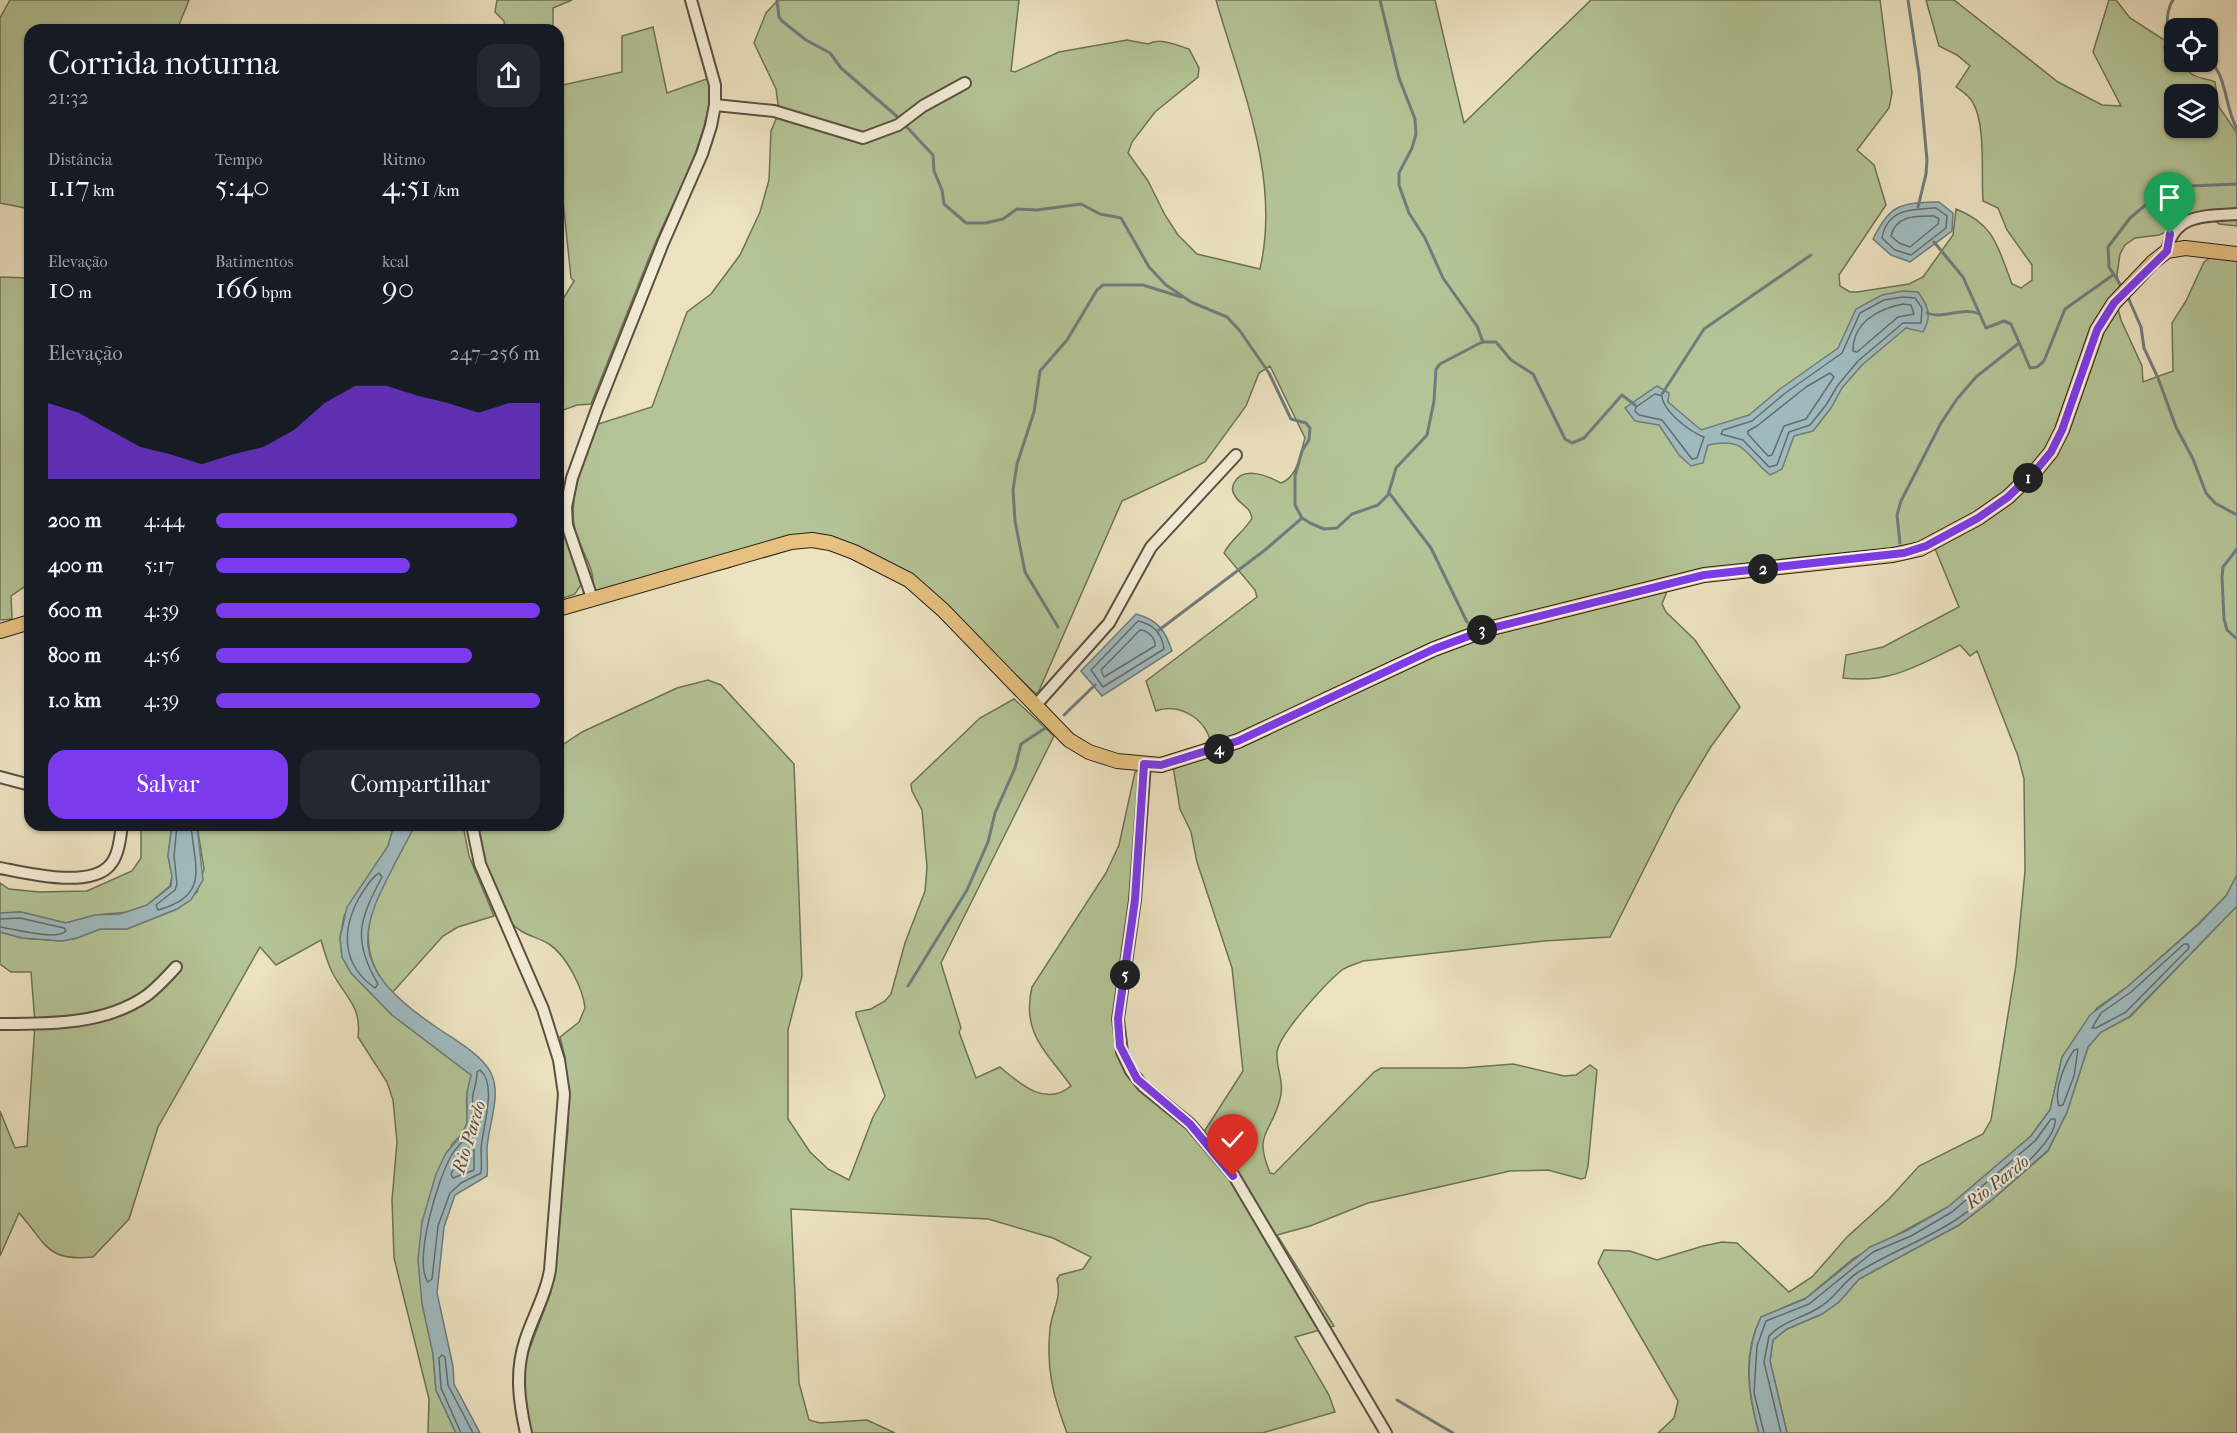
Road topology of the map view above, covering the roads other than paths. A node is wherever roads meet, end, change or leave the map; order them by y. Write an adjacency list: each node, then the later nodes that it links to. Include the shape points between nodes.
1 (691, 0): 3 (street, via 713,75)
2 (965, 82): 3 (street, via 898,125 870,137 857,137 774,111)
3 (715, 105): 8 (street, via 702,154 601,398 569,488 567,525)
4 (2237, 214): 5 (street, via 2206,216 2179,226 2170,234)
5 (2167, 251): 6 (main road, via 2185,248); 13 (main road, via 2125,292 2097,330 2069,414 2051,452 2008,497 1926,546 1904,553 1704,575 1488,629 1434,649 1238,741 1161,765)
6 (2237, 254)
7 (1236, 455): 12 (street, via 1151,548 1109,623)
8 (592, 598): 9 (main road); 12 (main road, via 791,542 820,540 854,552 915,584)
9 (564, 607)
10 (24, 624): 11 (main road)
11 (0, 631)
12 (1035, 706): 13 (main road, via 1069,740 1089,752)
13 (1144, 764): 22 (street, via 1135,900 1118,1019 1122,1052 1143,1086 1190,1124 1233,1176)
14 (0, 777): 15 (street)
15 (24, 783)
16 (121, 831): 18 (street, via 114,860 102,872 61,878)
17 (473, 831): 21 (street, via 480,864 549,1026 563,1085 550,1270 519,1372)
18 (0, 868)
19 (176, 967): 20 (street, via 148,995 108,1014 79,1020)
20 (0, 1024)
21 (526, 1433)
22 (1386, 1433)

